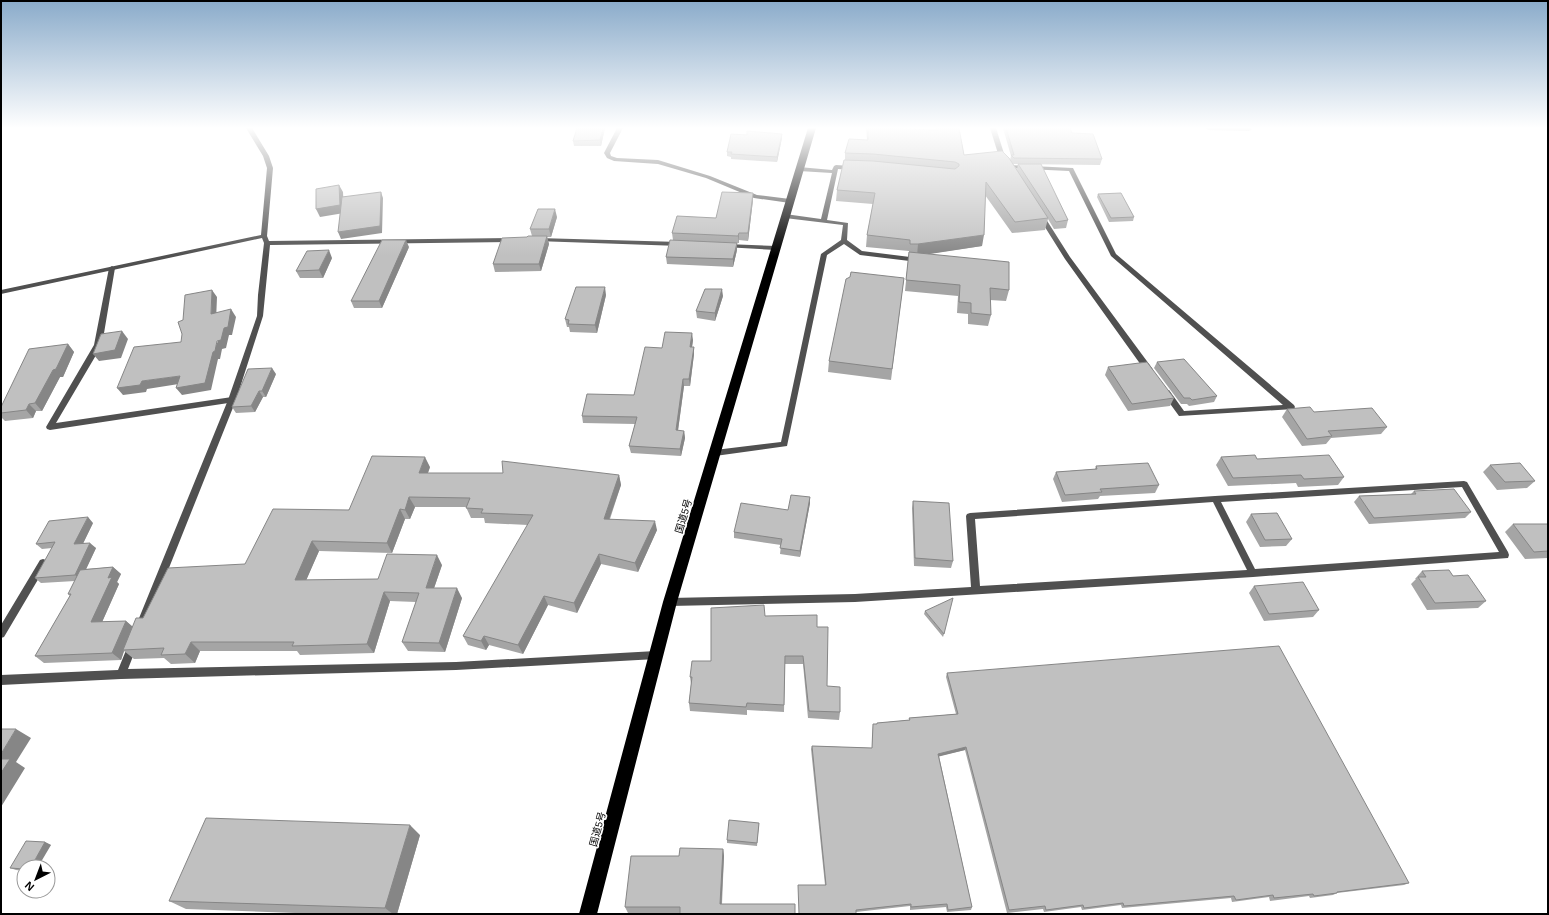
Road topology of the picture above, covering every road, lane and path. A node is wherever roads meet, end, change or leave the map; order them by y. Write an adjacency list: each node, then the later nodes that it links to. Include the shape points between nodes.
1 (270, 171): 11 (street)
2 (688, 171): 7 (street, via 756,197)
3 (799, 171): 7 (highway, 国道5号)
4 (823, 171): 6 (street)
5 (1072, 171): 22 (street, via 1113,255 1291,407 1182,414)
6 (834, 172): 10 (street)
7 (790, 201): 9 (highway, 国道5号)
8 (1038, 213): 21 (street, via 1067,258)
9 (785, 216): 10 (street); 17 (highway, 国道5号)
10 (824, 221): 14 (street, via 846,224)
11 (265, 239): 12 (street); 19 (street); 23 (street, via 260,316)
12 (516, 240)
13 (532, 240): 15 (street)
14 (844, 241): 18 (street, via 860,253); 24 (street, via 824,254 784,444)
15 (689, 245)
16 (720, 246): 17 (street)
17 (776, 248): 24 (highway, 国道5号)
18 (923, 260)
19 (112, 268): 20 (street); 23 (street, via 98,346 50,427)
20 (1, 292)
21 (1154, 377)
22 (1159, 383)
23 (232, 400): 32 (street)
24 (715, 453): 29 (highway, 国道5号)
25 (1215, 499): 27 (street); 27 (street, via 1464,484 1505,555); 28 (street, via 970,516)
26 (43, 563): 30 (street)
27 (1252, 573): 28 (street)
28 (976, 590): 29 (street, via 855,598)
29 (670, 602): 31 (highway, 国道5号)
30 (1, 634)
31 (656, 655): 32 (street, via 456,666); 34 (highway, 国道5号)
32 (122, 674): 33 (street)
33 (1, 680)
34 (588, 914)

